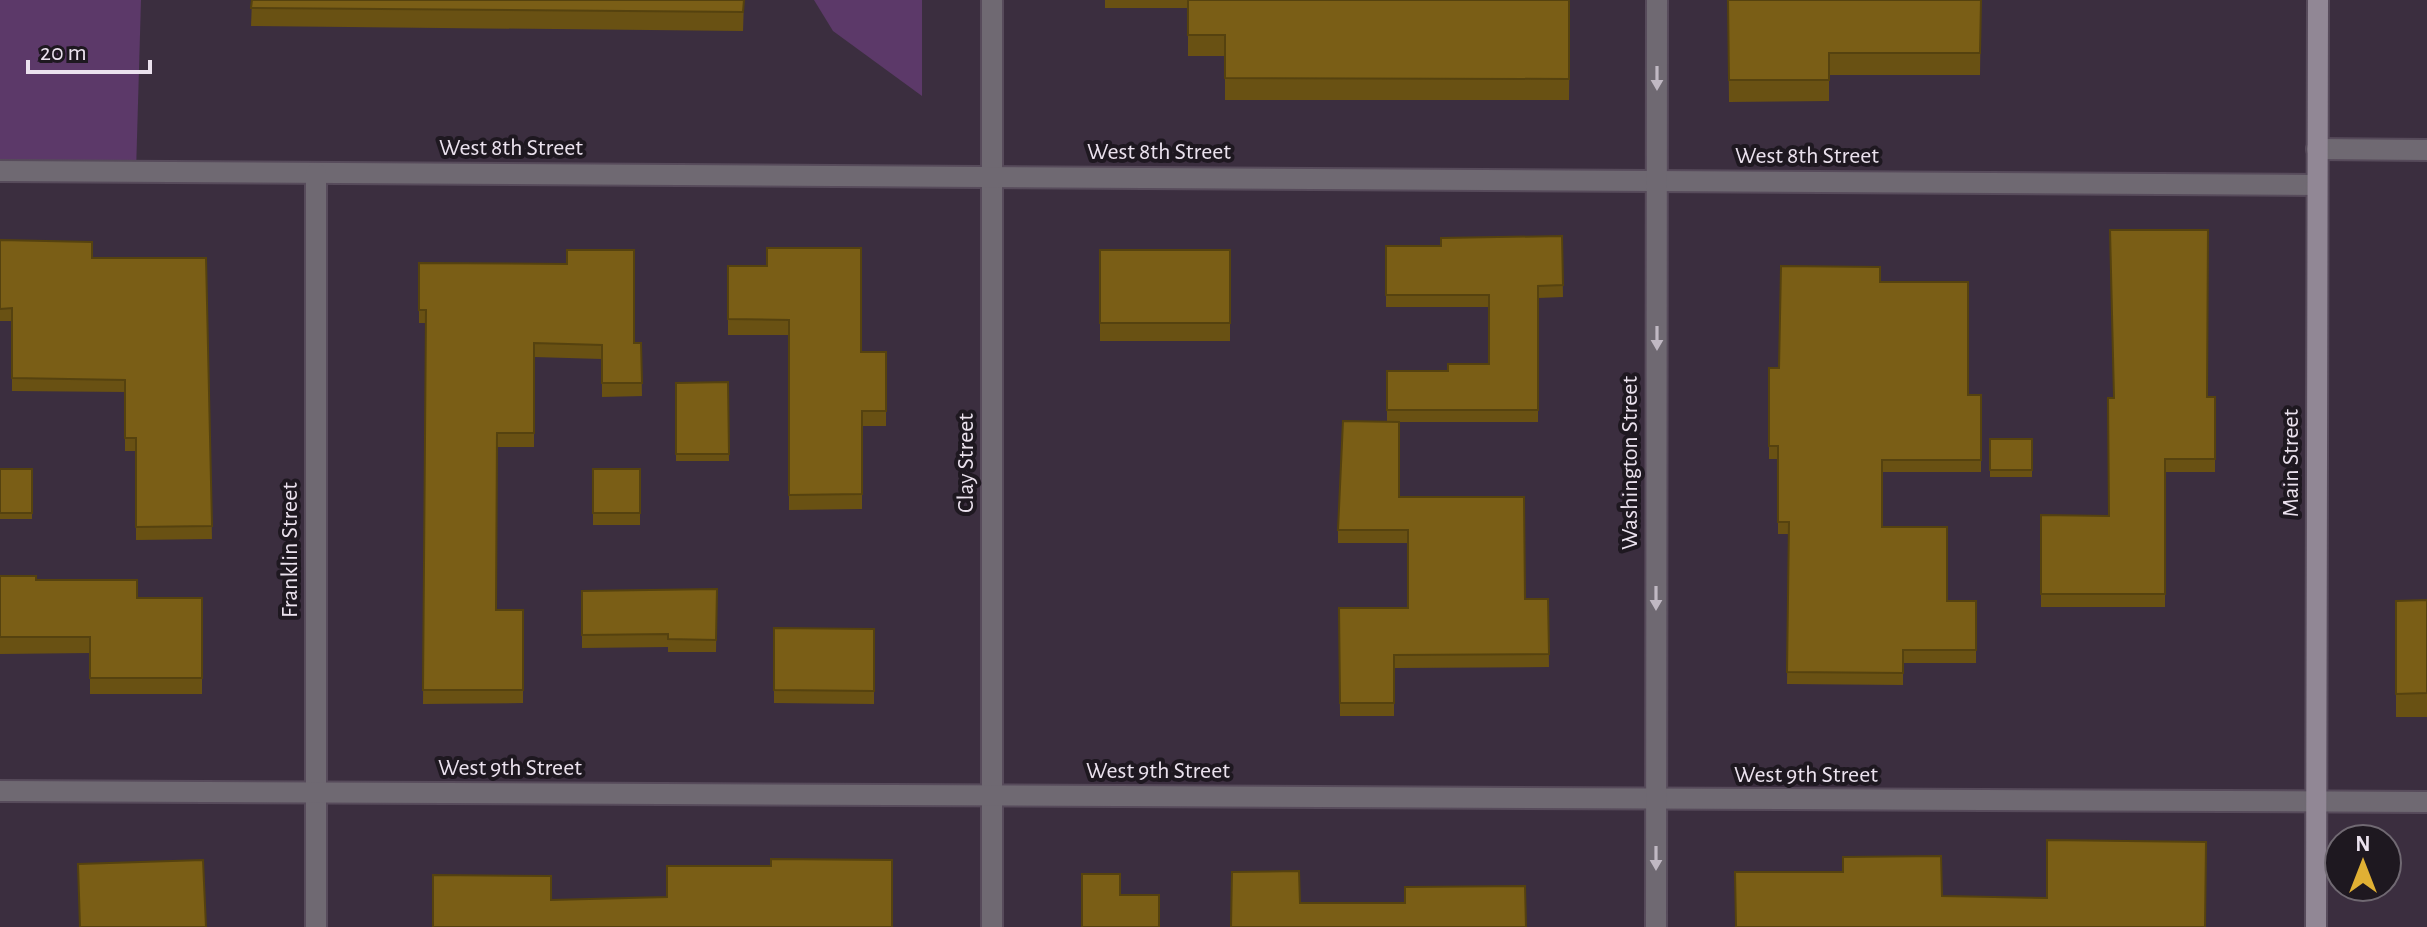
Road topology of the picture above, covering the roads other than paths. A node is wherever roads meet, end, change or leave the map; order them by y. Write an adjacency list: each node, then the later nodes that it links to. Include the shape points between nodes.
1 (992, 0): 8 (street, Clay Street)
2 (1657, 0): 9 (street, Washington Street, one-way to 9)
3 (2318, 0): 4 (main road, Main Street)
4 (2317, 149): 5 (street); 10 (main road, Main Street)
5 (2427, 150)
6 (0, 171): 7 (street, West 8th Street)
7 (316, 173): 8 (street, West 8th Street); 12 (street, Franklin Street)
8 (992, 177): 9 (street, West 8th Street); 13 (street, Clay Street)
9 (1657, 181): 10 (street, West 8th Street); 14 (street, Washington Street, one-way to 14)
10 (2317, 185): 16 (main road, Main Street)
11 (0, 791): 12 (street, West 9th Street)
12 (316, 793): 13 (street, West 9th Street); 17 (street, Franklin Street)
13 (992, 796): 14 (street, West 9th Street); 18 (street, Clay Street)
14 (1656, 800): 16 (street, West 9th Street); 19 (street, Washington Street, one-way to 19)
15 (2427, 802): 16 (street, West 9th Street)
16 (2316, 804): 20 (main road, Main Street)
17 (316, 927)
18 (992, 927)
19 (1656, 927)
20 (2316, 927)

